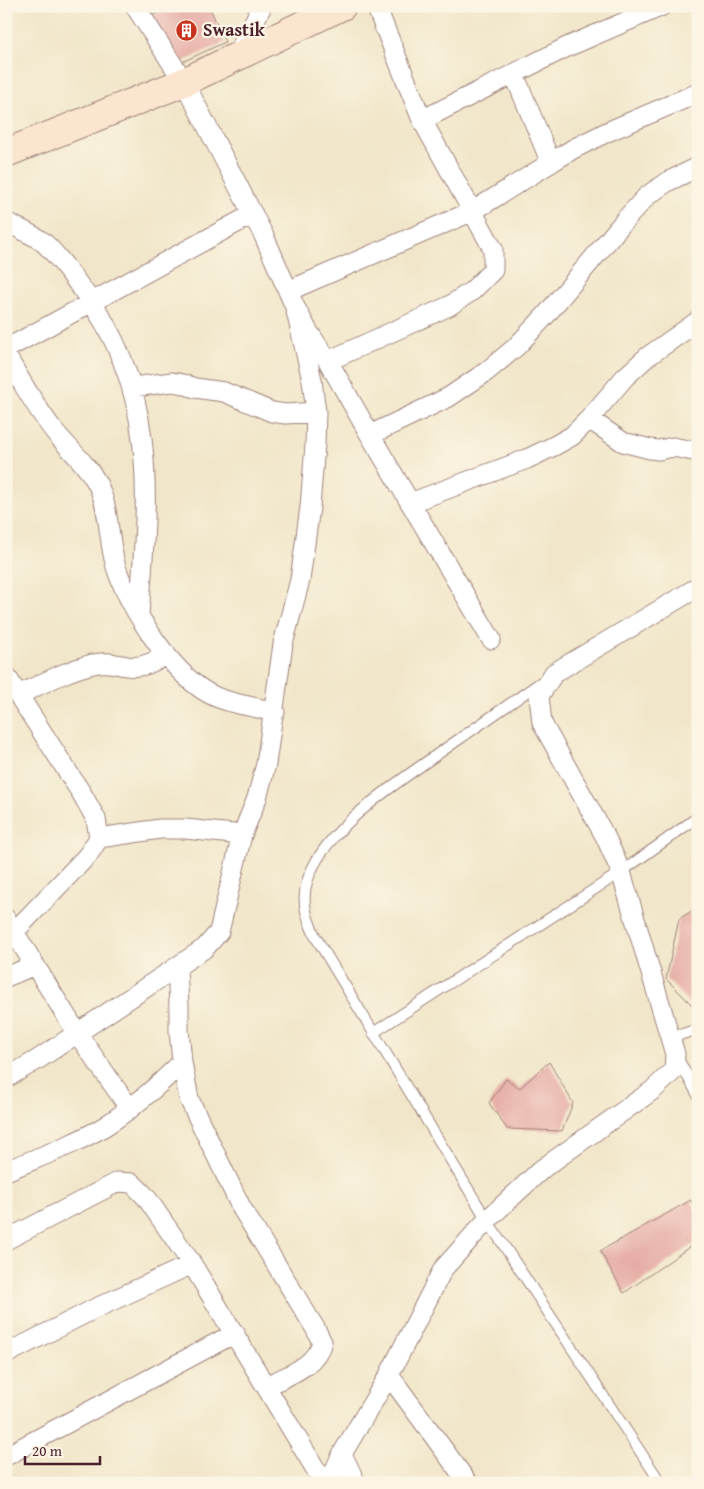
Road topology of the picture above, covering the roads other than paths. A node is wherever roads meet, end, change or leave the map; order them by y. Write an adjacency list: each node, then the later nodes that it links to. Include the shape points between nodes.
1 (135, 6): 8 (street)
2 (262, 6): 6 (street)
3 (342, 6): 6 (main road)
4 (376, 6): 10 (street)
5 (662, 6): 7 (street)
6 (236, 57): 8 (main road)
7 (514, 74): 10 (street); 12 (street)
8 (184, 82): 11 (main road); 15 (street)
9 (698, 92): 12 (street, via 607,132)
10 (422, 120): 14 (street)
11 (6, 153)
12 (551, 163): 14 (street)
13 (698, 167): 26 (street, via 646,196 546,315 516,347 486,372 449,397)
14 (473, 211): 17 (street); 22 (street, via 493,249 494,270 472,292 449,306)
15 (253, 214): 17 (street); 18 (street)
16 (6, 222): 18 (street, via 43,242)
17 (291, 299): 22 (street); 24 (street, via 312,380)
18 (91, 301): 20 (street); 23 (street, via 105,322)
19 (698, 321): 25 (street, via 647,357)
20 (6, 349)
21 (6, 355): 30 (street, via 37,408 98,486 116,567)
22 (328, 361): 26 (street)
23 (133, 387): 24 (street, via 178,383 237,396 272,412); 30 (street, via 146,476 146,530)
24 (316, 412): 36 (street, via 310,507 300,580 283,644)
25 (589, 419): 27 (street, via 623,442 650,449 673,447); 28 (street, via 572,436 527,459)
26 (370, 435): 28 (street)
27 (698, 452)
28 (410, 504): 31 (street)
29 (698, 588): 33 (street)
30 (139, 617): 32 (street)
31 (491, 639)
32 (166, 654): 35 (street, via 141,666 129,667 111,662 94,664 60,675); 36 (street, via 196,686 216,698)
33 (554, 673): 40 (street, via 539,696 542,723 606,838); 47 (lane, via 379,796 332,838 316,860 306,882 304,901 307,918)
34 (6, 676): 35 (street)
35 (18, 695): 39 (street, via 96,819)
36 (275, 712): 38 (street, via 257,798)
37 (698, 817): 40 (lane)
38 (242, 835): 39 (street, via 160,829); 43 (street, via 219,932 205,948)
39 (98, 838): 41 (street, via 88,855)
40 (621, 872): 47 (lane); 48 (street)
41 (10, 925): 42 (street)
42 (35, 965): 44 (street); 46 (street)
43 (177, 967): 46 (street); 49 (street)
44 (6, 977)
45 (698, 1029): 48 (lane)
46 (78, 1033): 50 (street); 52 (street)
47 (374, 1033): 54 (lane)
48 (673, 1046): 51 (lane); 54 (street, via 674,1070 653,1090 542,1169)
49 (182, 1062): 52 (street); 60 (street, via 189,1099 241,1207 322,1342 319,1352 309,1363)
50 (6, 1078)
51 (698, 1095)
52 (130, 1109): 53 (street, via 73,1143)
53 (6, 1171)
54 (487, 1220): 59 (street, via 443,1270); 67 (lane)
55 (6, 1240): 56 (street, via 118,1182 132,1183 146,1197)
56 (192, 1264): 57 (street); 58 (street)
57 (235, 1333): 60 (street); 62 (street)
58 (6, 1354)
59 (389, 1375): 61 (street); 66 (street)
60 (267, 1386): 63 (street)
61 (342, 1454): 64 (street); 65 (street)
62 (6, 1456)
63 (324, 1483)
64 (329, 1483)
65 (356, 1483)
66 (468, 1483)
67 (661, 1483)

